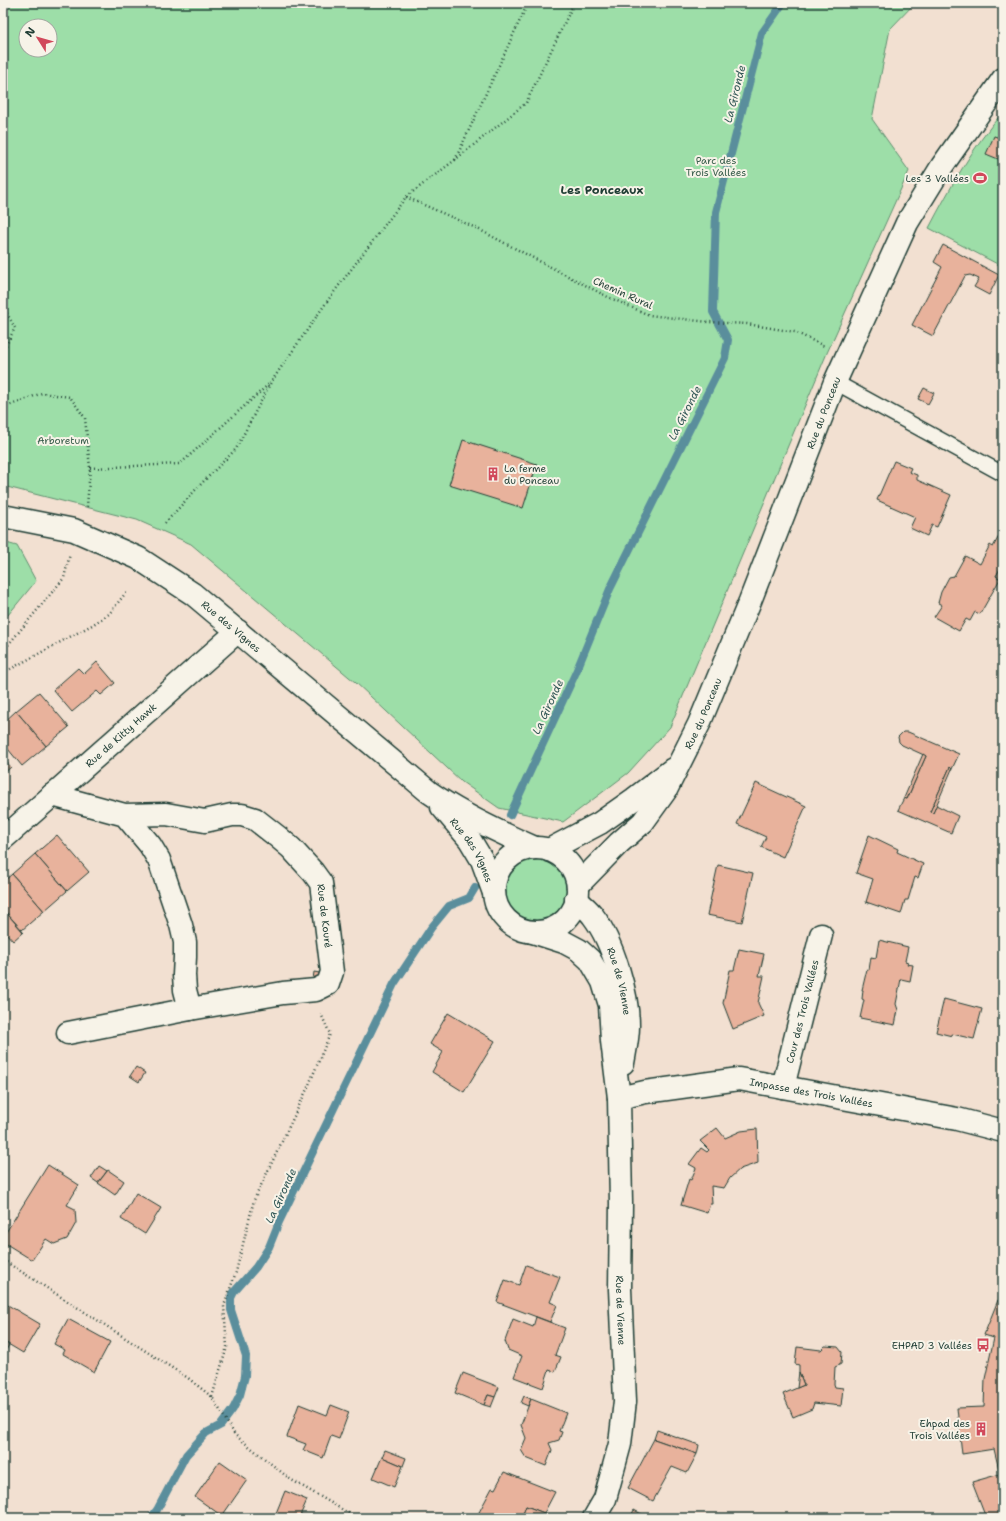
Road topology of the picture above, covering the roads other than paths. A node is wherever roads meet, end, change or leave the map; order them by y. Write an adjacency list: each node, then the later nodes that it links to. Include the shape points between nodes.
1 (1003, 79): 2 (street, Rue du Ponceau, via 942,166 907,223)
2 (835, 382): 3 (lane); 6 (street, Rue du Ponceau, via 727,658)
3 (1003, 474)
4 (3, 516): 5 (street, Rue des Vignes, via 74,530 138,558 193,594)
5 (238, 631): 7 (street, Rue des Vignes); 8 (street, Rue de Kitty Hawk)
6 (680, 764): 11 (street, Rue du Ponceau, via 600,823); 12 (street, Rue du Ponceau, via 666,790 643,822 619,843)
7 (430, 792): 11 (street, Rue des Vignes, via 465,815); 13 (street, Rue des Vignes, via 470,840 482,860)
8 (52, 795): 9 (street, Rue de Kouré); 10 (street, Rue de Kitty Hawk)
9 (125, 815): 16 (street, via 159,860 179,918 185,942 185,990); 16 (street, Rue de Kouré, via 166,814 204,821 232,815 255,819 291,848 321,883 332,972 328,984 316,990)
10 (3, 839)
11 (542, 849): 12 (street, via 565,860 571,867); 13 (street, via 521,850 509,857 500,867 495,879)
12 (577, 892): 14 (street, via 571,913 561,923 548,930); 19 (street, Rue de Vienne, via 610,946 626,1002 628,1027)
13 (494, 893): 14 (street, via 497,907 506,920 518,928)
14 (533, 932): 19 (street, Rue de Vienne, via 579,950 590,960 603,982 610,1005)
15 (821, 935): 18 (street, Cour des Trois Vallées)
16 (190, 1009): 17 (street, Rue de Kouré)
17 (68, 1033)
18 (783, 1087): 19 (street, Impasse des Trois Vallées, via 739,1079 644,1092); 20 (street, Impasse des Trois Vallées)
19 (619, 1098): 21 (street, Rue de Vienne, via 622,1203 620,1289 625,1401 620,1444 605,1499)
20 (1003, 1130)
21 (594, 1518)

